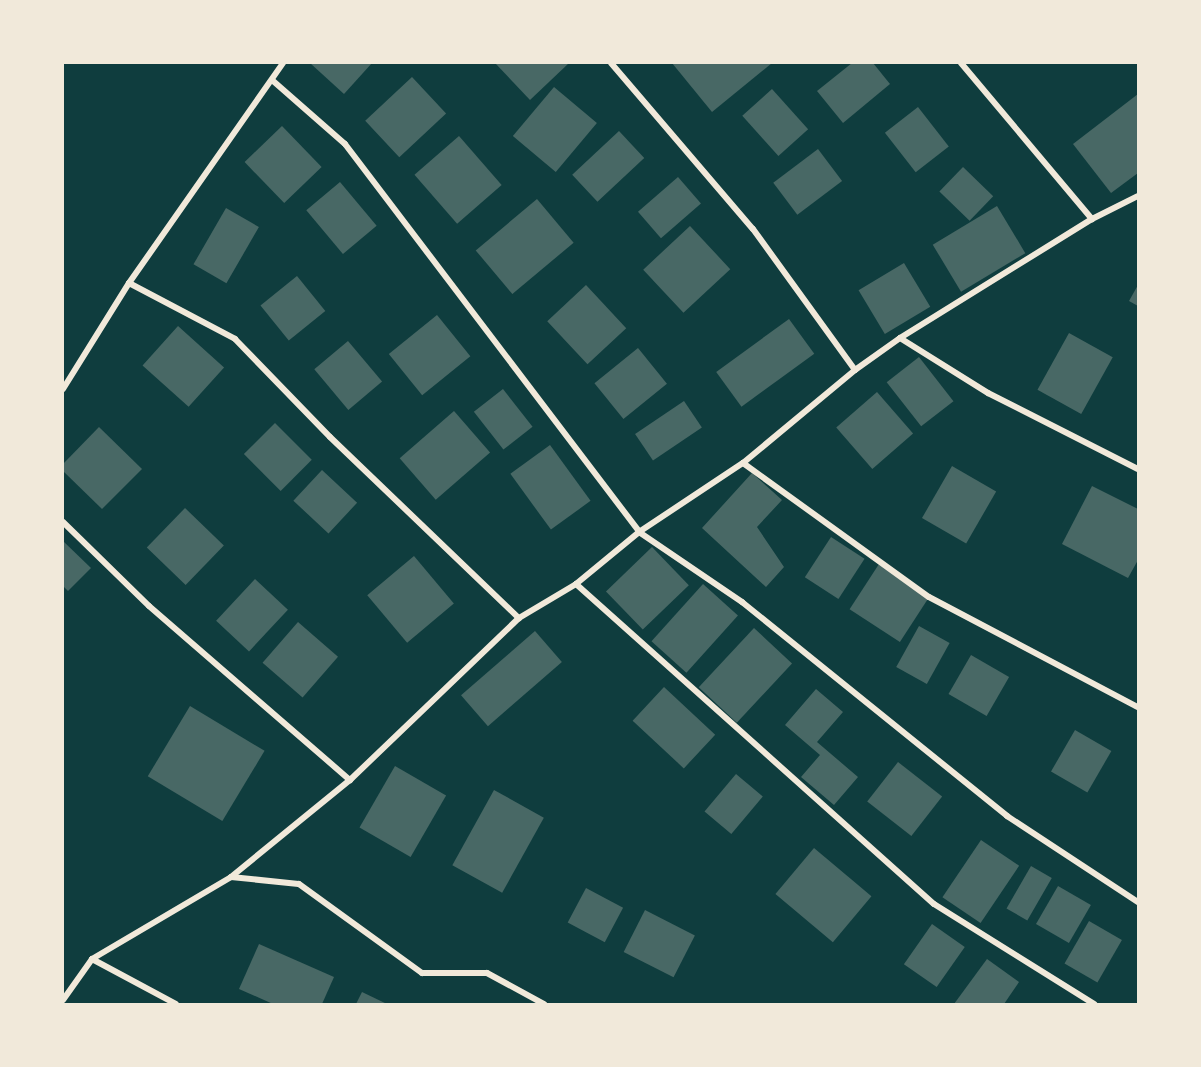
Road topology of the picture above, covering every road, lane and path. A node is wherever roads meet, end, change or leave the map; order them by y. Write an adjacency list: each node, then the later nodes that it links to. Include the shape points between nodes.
1 (283, 63): 4 (street)
2 (611, 63): 9 (street, via 753,229)
3 (961, 63): 6 (street)
4 (272, 80): 7 (street); 14 (street, via 345,144)
5 (1138, 196): 6 (street)
6 (1092, 219): 8 (street)
7 (129, 284): 10 (street); 16 (street, via 235,339 330,437)
8 (900, 338): 9 (street); 12 (street, via 988,393)
9 (855, 370): 11 (street)
10 (63, 389)
11 (743, 463): 14 (street); 17 (street, via 929,597)
12 (1138, 470)
13 (63, 522): 18 (street, via 149,606)
14 (639, 532): 15 (street); 20 (street, via 742,602 1006,816)
15 (576, 584): 16 (street); 25 (street, via 934,904)
16 (519, 618): 18 (street)
17 (1138, 707)
18 (350, 780): 19 (street)
19 (231, 877): 21 (street); 24 (street, via 299,884 422,973 487,973)
20 (1138, 902)
21 (92, 959): 22 (street); 23 (street)
22 (63, 1000)
23 (176, 1004)
24 (544, 1004)
25 (1094, 1004)

